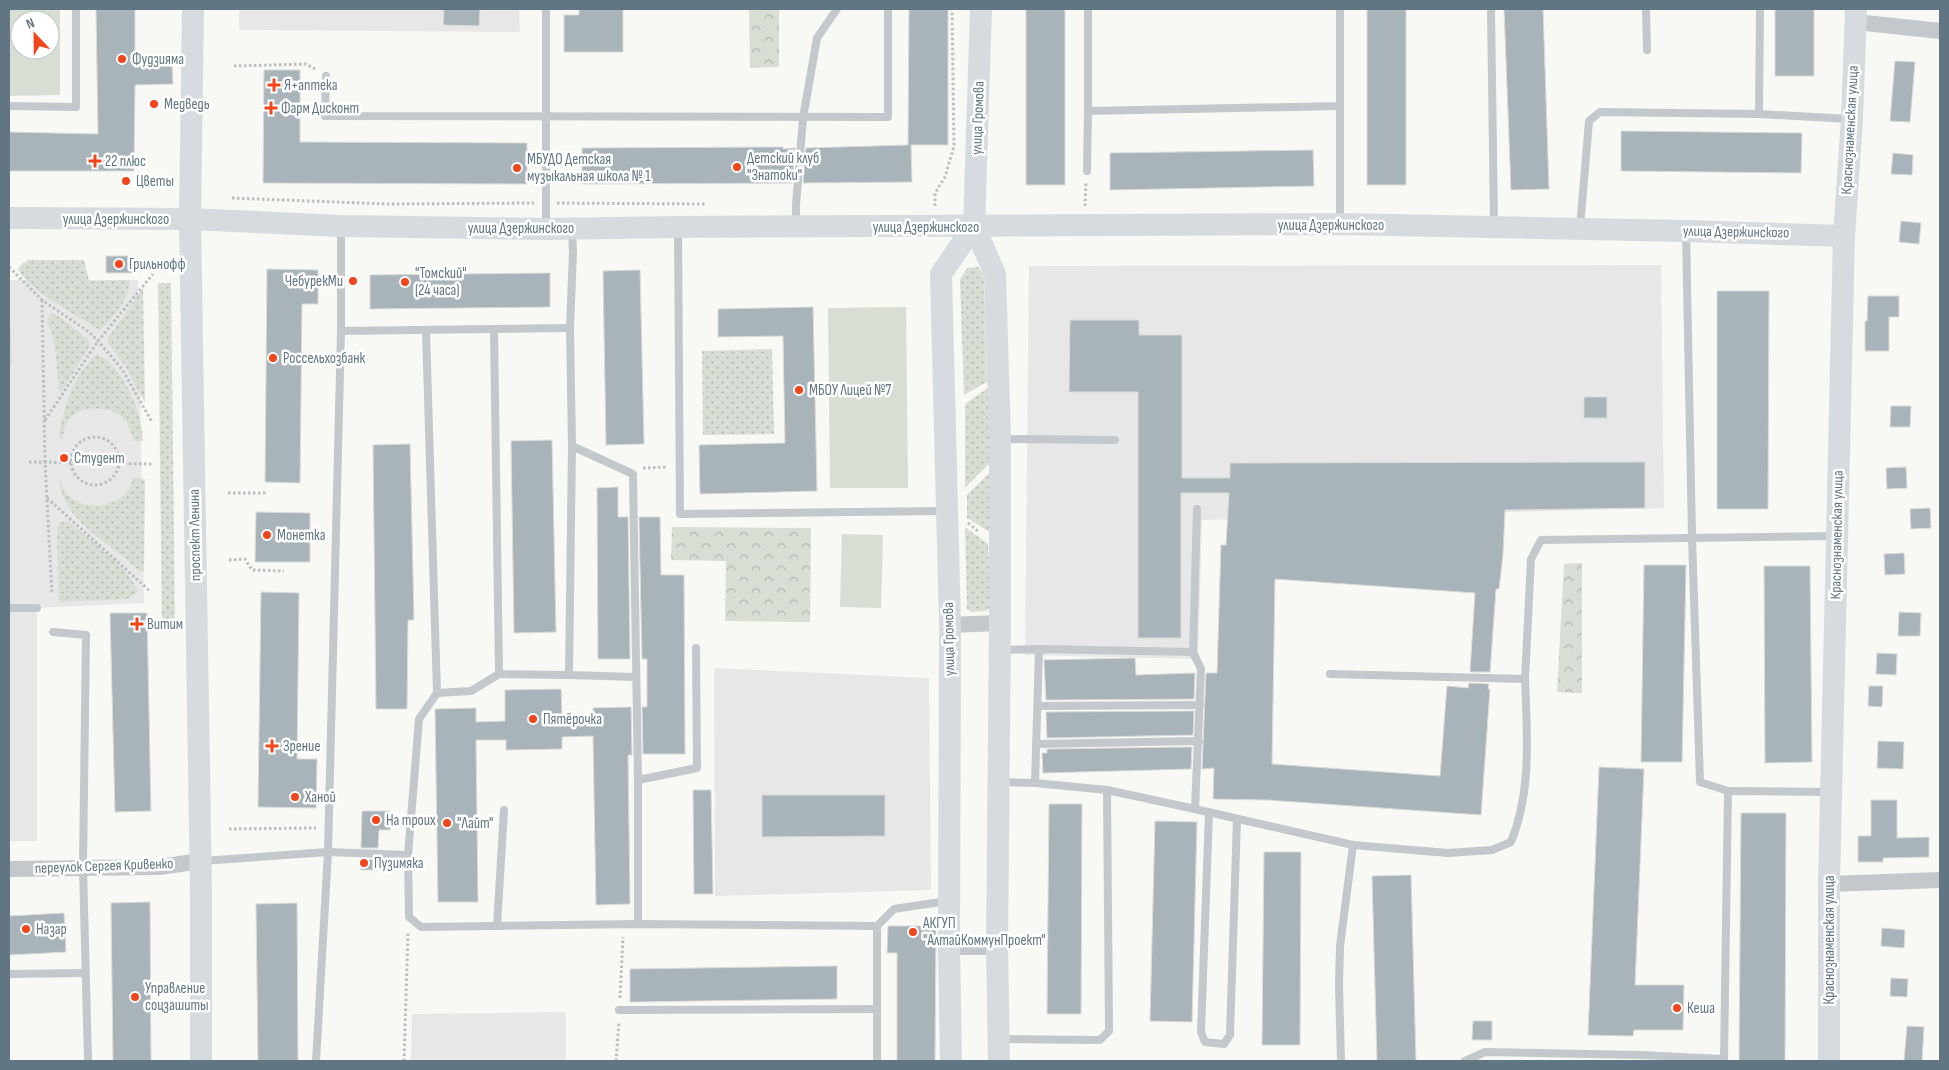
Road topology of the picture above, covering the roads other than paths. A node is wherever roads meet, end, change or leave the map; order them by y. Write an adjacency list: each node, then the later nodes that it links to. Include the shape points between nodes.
1 (76, 9): 16 (lane, via 76,107)
2 (193, 9): 25 (street, проспект Ленина)
3 (546, 9): 20 (lane)
4 (836, 9): 21 (lane, via 817,38)
5 (888, 9): 21 (lane, via 888,117)
6 (981, 9): 29 (street, улица Громова)
7 (1088, 9): 18 (lane)
8 (1340, 9): 17 (lane)
9 (1491, 9): 31 (lane)
10 (1646, 9): 14 (lane)
11 (1760, 9): 19 (lane)
12 (1856, 15): 13 (street); 22 (street, Краснознаменская улица)
13 (1940, 31)
14 (1647, 50)
15 (326, 76): 20 (lane, via 325,116)
16 (9, 106)
17 (1340, 106): 18 (lane); 26 (lane)
18 (1088, 111): 23 (lane)
19 (1759, 114): 22 (lane); 32 (lane, via 1600,112 1589,121)
20 (546, 117): 21 (lane); 33 (lane)
21 (803, 118): 30 (lane)
22 (1852, 119): 36 (street, Краснознаменская улица)
23 (1087, 171)
24 (9, 218): 25 (street, улица Дзержинского)
25 (190, 219): 27 (street, улица Дзержинского); 80 (street, проспект Ленина)
26 (1340, 224): 29 (street, улица Дзержинского); 31 (street, улица Дзержинского)
27 (341, 226): 33 (street, улица Дзержинского); 40 (lane)
28 (678, 226): 30 (street, улица Дзержинского); 34 (street, улица Дзержинского); 44 (lane, via 680,514)
29 (974, 226): 30 (street, улица Дзержинского); 41 (street, улица Громова, via 994,274); 44 (street, улица Громова, via 942,274)
30 (796, 227)
31 (1494, 227): 32 (street, улица Дзержинского)
32 (1580, 228): 35 (street, улица Дзержинского)
33 (546, 229): 34 (street, улица Дзержинского)
34 (572, 229): 37 (lane)
35 (1686, 231): 36 (street, улица Дзержинского); 47 (lane)
36 (1844, 236): 46 (street, Краснознаменская улица)
37 (570, 328): 38 (lane); 43 (lane)
38 (494, 329): 39 (lane); 57 (lane)
39 (426, 330): 40 (lane); 62 (lane)
40 (341, 331): 78 (lane)
41 (1000, 439): 42 (lane); 50 (street, улица Громова)
42 (1115, 440)
43 (572, 446): 59 (lane); 60 (lane, via 633,474)
44 (946, 509): 51 (street, улица Громова)
45 (1197, 509): 56 (lane)
46 (1837, 536): 47 (lane); 72 (street, Краснознаменская улица)
47 (1692, 537): 61 (lane, via 1541,540 1531,559); 71 (lane, via 1700,782)
48 (9, 608): 49 (lane)
49 (37, 608)
50 (1000, 623): 51 (street); 55 (street, улица Громова)
51 (950, 625): 85 (street, улица Громова)
52 (53, 632): 81 (lane, via 86,635)
53 (696, 648): 67 (lane, via 697,768)
54 (1039, 649): 55 (lane); 56 (lane); 64 (lane)
55 (1000, 650): 68 (street, улица Громова)
56 (1193, 652): 63 (lane, via 1201,669)
57 (499, 674): 59 (lane); 62 (lane, via 471,691)
58 (1330, 674): 61 (lane)
59 (569, 675): 60 (lane)
60 (636, 677): 67 (lane)
61 (1525, 679): 77 (lane, via 1526,781 1520,821 1511,842 1492,850 1448,853)
62 (437, 693): 79 (lane, via 419,719)
63 (1200, 705): 64 (lane); 65 (lane)
64 (1038, 706): 66 (lane)
65 (1199, 741): 66 (lane); 73 (lane)
66 (1036, 744): 69 (lane)
67 (638, 780): 86 (lane)
68 (998, 782): 69 (lane); 90 (street, улица Громова)
69 (1035, 783): 70 (lane)
70 (1107, 790): 73 (lane); 95 (lane, via 1109,1031 1100,1040)
71 (1728, 791): 72 (lane); 96 (lane)
72 (1831, 792): 84 (street, Краснознаменская улица)
73 (1195, 809): 75 (lane)
74 (504, 810): 87 (lane)
75 (1209, 813): 76 (lane); 76 (lane, via 1201,1032 1206,1042 1224,1044 1230,1034)
76 (1237, 819): 77 (lane)
77 (1353, 845): 103 (lane, via 1340,946)
78 (328, 852): 79 (lane); 80 (lane); 99 (lane)
79 (408, 855): 87 (lane, via 409,917 420,927)
80 (200, 861): 81 (street, переулок Сергея Кривенко, via 160,867); 98 (street, проспект Ленина)
81 (83, 867): 82 (street, переулок Сергея Кривенко); 91 (lane)
82 (9, 868)
83 (1940, 880): 84 (street)
84 (1829, 884): 105 (street, Краснознаменская улица)
85 (949, 900): 88 (lane, via 894,909); 89 (street, улица Громова)
86 (638, 924): 87 (lane); 88 (lane)
87 (497, 926)
88 (877, 926): 93 (lane)
89 (949, 947): 90 (street); 101 (street, улица Громова)
90 (997, 947): 95 (street, улица Громова)
91 (85, 973): 92 (lane); 97 (lane)
92 (9, 974)
93 (877, 1009): 94 (lane); 100 (lane)
94 (619, 1010)
95 (998, 1039): 102 (street, улица Громова)
96 (1724, 1060): 104 (lane, via 1485,1052)
97 (88, 1061)
98 (201, 1061)
99 (316, 1061)
100 (877, 1061)
101 (951, 1061)
102 (999, 1061)
103 (1341, 1061)
104 (1465, 1061)
105 (1829, 1061)

